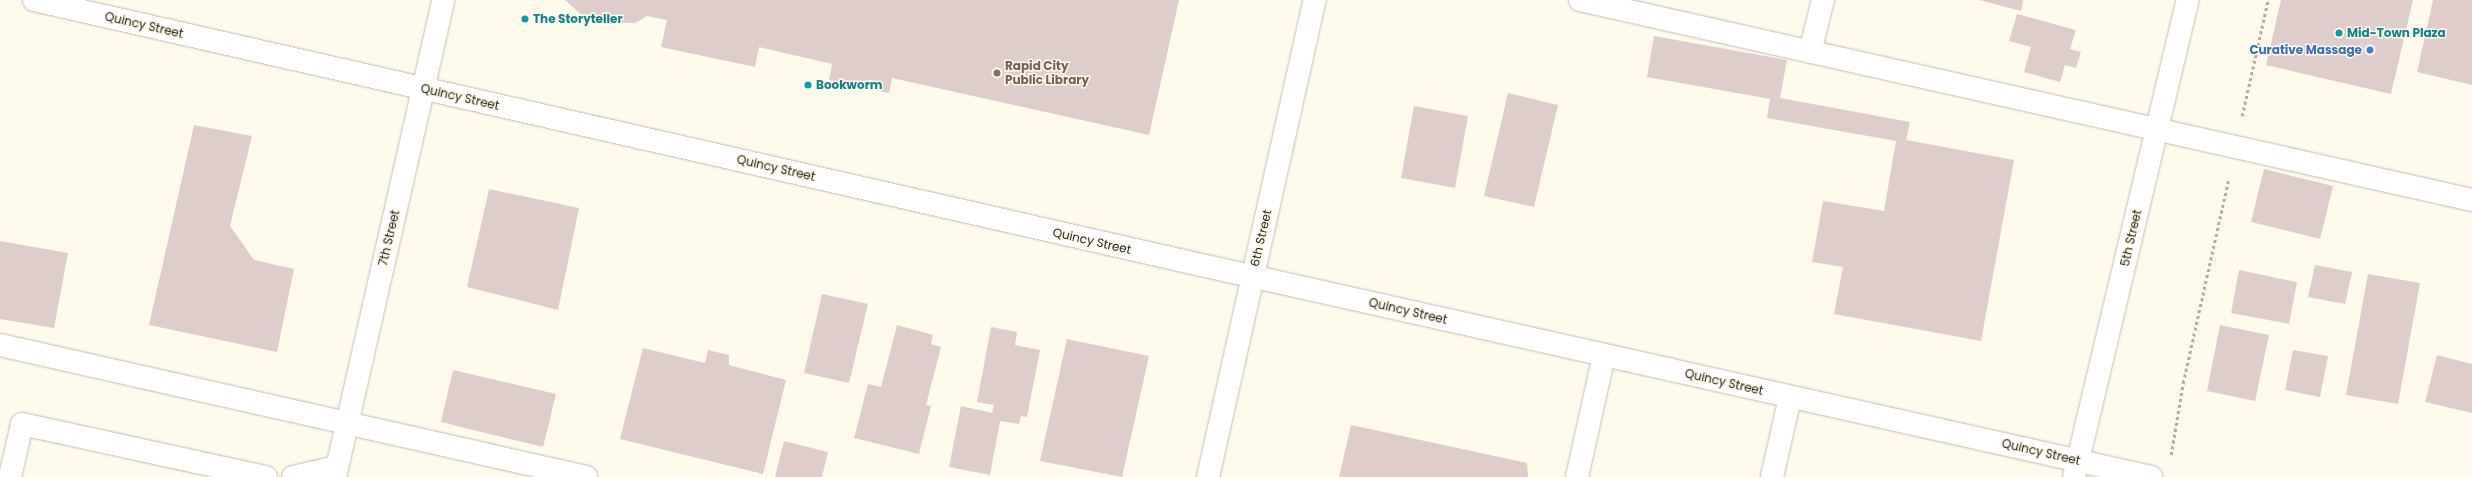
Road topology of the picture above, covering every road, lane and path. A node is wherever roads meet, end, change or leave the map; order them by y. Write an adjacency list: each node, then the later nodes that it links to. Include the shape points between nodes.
1 (34, 0): 9 (street, Quincy Street)
2 (443, 0): 9 (street, 7th Street)
3 (1314, 0): 13 (street, 6th Street)
4 (1580, 0): 8 (street)
5 (1823, 0): 8 (street)
6 (2188, 0): 10 (street, 5th Street)
7 (2268, 0): 11 (path)
8 (1810, 52): 10 (street)
9 (423, 88): 13 (street, Quincy Street); 17 (street, 7th Street)
10 (2157, 130): 11 (street); 19 (street, 5th Street)
11 (2236, 148): 12 (street); 18 (path, via 2183,383)
12 (2472, 200)
13 (1252, 277): 15 (street, Quincy Street); 25 (street, 6th Street)
14 (0, 345): 17 (street)
15 (1604, 355): 16 (street, Quincy Street); 26 (street)
16 (1790, 397): 19 (street, Quincy Street); 27 (street)
17 (347, 423): 20 (street, 7th Street); 24 (street)
18 (2170, 461)
19 (2076, 469): 28 (street, Quincy Street)
20 (336, 472): 23 (street)
21 (10, 477): 22 (street, via 22,424)
22 (266, 477)
23 (293, 477)
24 (586, 477)
25 (1208, 477)
26 (1577, 477)
27 (1772, 477)
28 (2151, 477)

